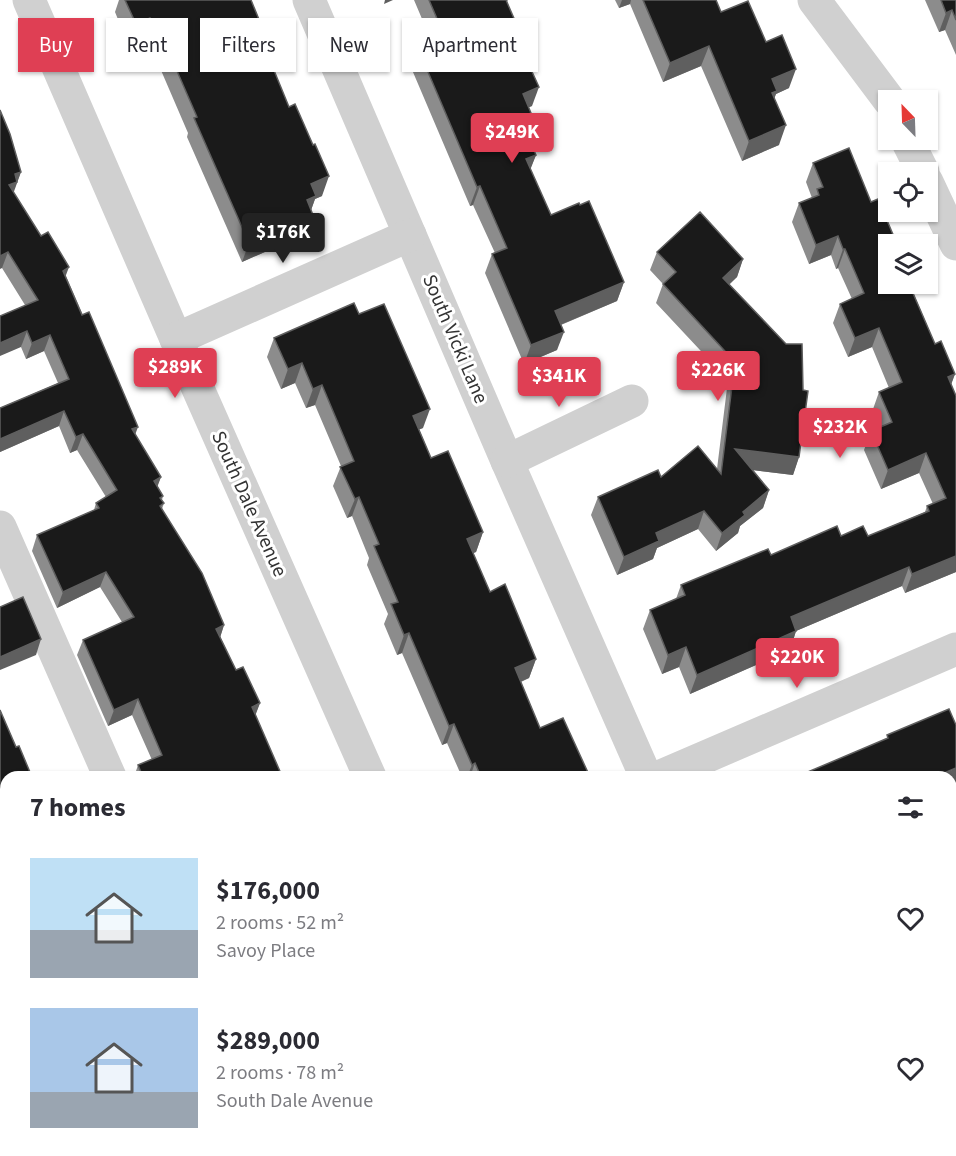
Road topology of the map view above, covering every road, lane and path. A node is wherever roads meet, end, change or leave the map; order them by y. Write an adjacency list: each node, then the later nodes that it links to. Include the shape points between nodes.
1 (29, 0): 8 (street, South Dale Avenue)
2 (309, 0): 6 (street, South Vicki Lane)
3 (814, 0): 4 (street)
4 (882, 90)
5 (938, 206): 7 (street)
6 (410, 235): 8 (street); 10 (street, South Vicki Lane)
7 (956, 244)
8 (176, 339): 14 (street, South Dale Avenue)
9 (632, 402): 10 (street)
10 (507, 461): 15 (street, South Vicki Lane)
11 (0, 527): 13 (street)
12 (956, 649): 16 (street)
13 (107, 771)
14 (367, 771)
15 (643, 771)
16 (673, 771)

